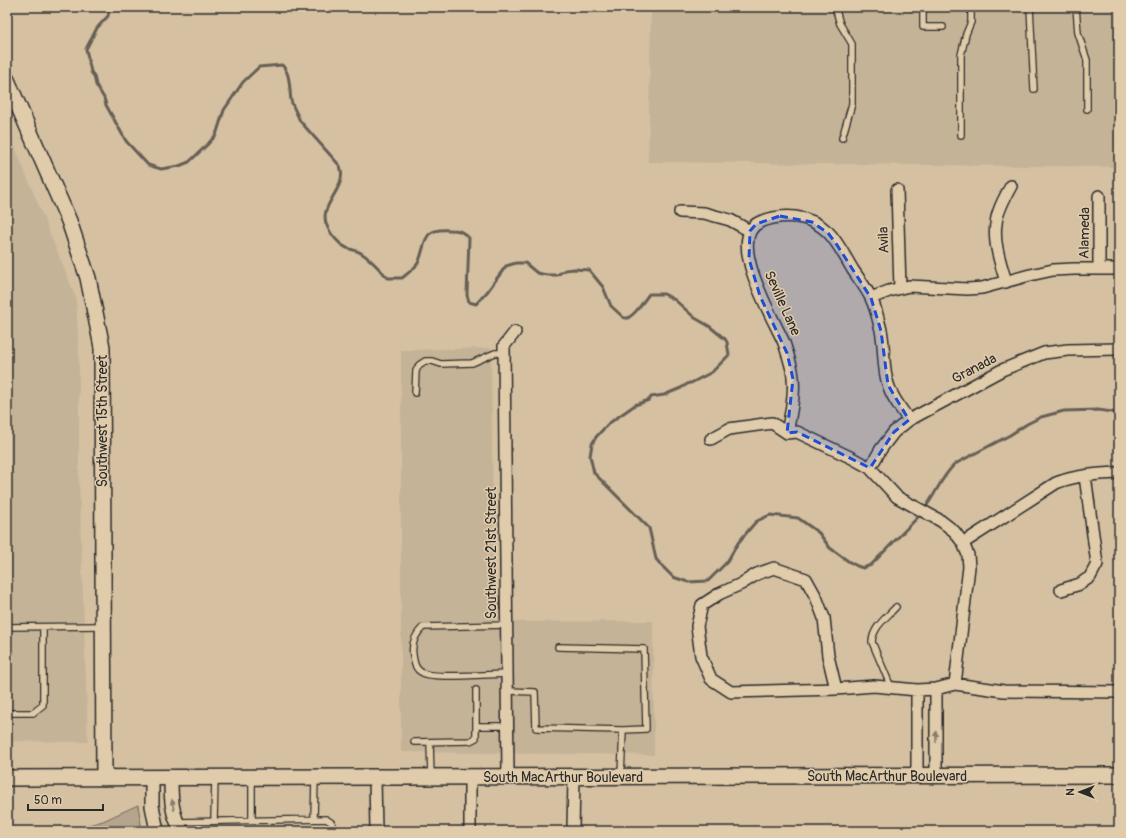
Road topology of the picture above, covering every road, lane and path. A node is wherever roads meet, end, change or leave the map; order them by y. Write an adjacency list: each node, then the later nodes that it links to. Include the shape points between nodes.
1 (834, 7): 11 (lane, via 840,24 852,44 852,104)
2 (923, 7): 6 (lane, via 923,27)
3 (971, 7): 10 (lane, via 971,22 961,55)
4 (1030, 7): 8 (lane)
5 (1076, 7): 9 (lane, via 1078,33 1086,60)
6 (943, 27)
7 (7, 80): 36 (main road, Southwest 15th Street, via 69,221 88,278 102,347)
8 (1034, 88)
9 (1087, 109)
10 (961, 135)
11 (842, 138)
12 (1011, 186): 19 (street, via 996,223 997,244)
13 (896, 190): 20 (street, Avila)
14 (1099, 196): 17 (street, Alameda)
15 (680, 212): 16 (street, via 704,213 730,220)
16 (750, 231): 21 (street, via 756,224 780,216 801,218 820,225 828,232); 27 (street, Seville Lane, via 749,259 753,276 784,343 792,371 793,387)
17 (1098, 269): 18 (street); 19 (street, via 1053,270)
18 (1119, 269)
19 (1006, 282): 20 (street, via 968,289 909,286)
20 (900, 288): 21 (street)
21 (871, 298): 26 (street, via 881,330 888,385)
22 (515, 332): 24 (street, Southwest 21st Street, via 504,346)
23 (1119, 349): 26 (street, Granada, via 1068,350 1044,354 1002,370)
24 (505, 353): 25 (lane, via 495,353 472,363 440,364 425,361 416,371); 35 (street, Southwest 21st Street)
25 (415, 393)
26 (909, 420): 29 (street, Granada, via 894,432 880,449)
27 (787, 433): 28 (street, via 772,422 729,430); 29 (street, via 798,432)
28 (711, 439)
29 (870, 468): 32 (street, via 896,498 941,522 954,531)
30 (1119, 473): 31 (street)
31 (1084, 476): 32 (street, via 1056,483); 33 (street, via 1097,564 1090,577 1080,584)
32 (963, 543): 41 (street, via 969,567)
33 (1061, 590)
34 (896, 608): 42 (lane, via 872,635 872,642)
35 (506, 625): 40 (street, Southwest 21st Street); 40 (lane, via 423,627 414,639 412,651 416,667 429,675)
36 (104, 626): 38 (lane); 65 (main road, Southwest 15th Street)
37 (7, 627): 38 (lane)
38 (43, 627): 49 (lane, via 43,705 33,713)
39 (558, 647): 52 (lane, via 644,649 646,729)
40 (507, 674): 47 (street, Southwest 21st Street)
41 (955, 684): 46 (street); 48 (street, via 1004,691)
42 (891, 687): 43 (street); 45 (street)
43 (836, 689): 43 (street, via 731,692 711,679 701,656 697,626 702,605 757,574 774,568 806,580 824,618 828,656)
44 (476, 690): 50 (lane)
45 (917, 690): 46 (street); 56 (street)
46 (936, 690): 57 (street, one-way to 46)
47 (507, 691): 51 (street, Southwest 21st Street); 52 (lane, via 535,692 536,728)
48 (1119, 692)
49 (7, 713)
50 (476, 726): 51 (lane); 54 (lane, via 476,738 470,741)
51 (507, 726): 61 (street, Southwest 21st Street)
52 (623, 730): 63 (lane)
53 (414, 742): 54 (lane)
54 (430, 742): 59 (lane)
55 (1119, 775): 57 (main road, South MacArthur Boulevard)
56 (917, 776): 57 (main road, South MacArthur Boulevard); 63 (main road, South MacArthur Boulevard)
57 (936, 776)
58 (375, 777): 59 (main road, South MacArthur Boulevard); 70 (main road, South MacArthur Boulevard); 77 (street)
59 (430, 777): 60 (main road, South MacArthur Boulevard)
60 (470, 777): 61 (main road, South MacArthur Boulevard); 78 (street)
61 (508, 777): 62 (main road, South MacArthur Boulevard)
62 (574, 777): 63 (main road, South MacArthur Boulevard); 79 (street)
63 (621, 777)
64 (7, 778): 65 (main road, South MacArthur Boulevard)
65 (104, 778): 66 (main road, South MacArthur Boulevard)
66 (152, 778): 67 (main road, South MacArthur Boulevard); 75 (street, via 152,806)
67 (171, 778): 68 (main road, South MacArthur Boulevard); 74 (street, one-way to 67, via 172,802)
68 (215, 778): 69 (main road, South MacArthur Boulevard); 73 (lane)
69 (252, 778): 70 (main road, South MacArthur Boulevard); 72 (lane)
70 (315, 778): 71 (lane)
71 (314, 818): 72 (lane); 76 (lane, via 326,819 332,823)
72 (252, 820): 73 (lane)
73 (214, 821): 74 (lane)
74 (179, 827)
75 (157, 831)
76 (333, 831)
77 (376, 831)
78 (470, 831)
79 (573, 831)

